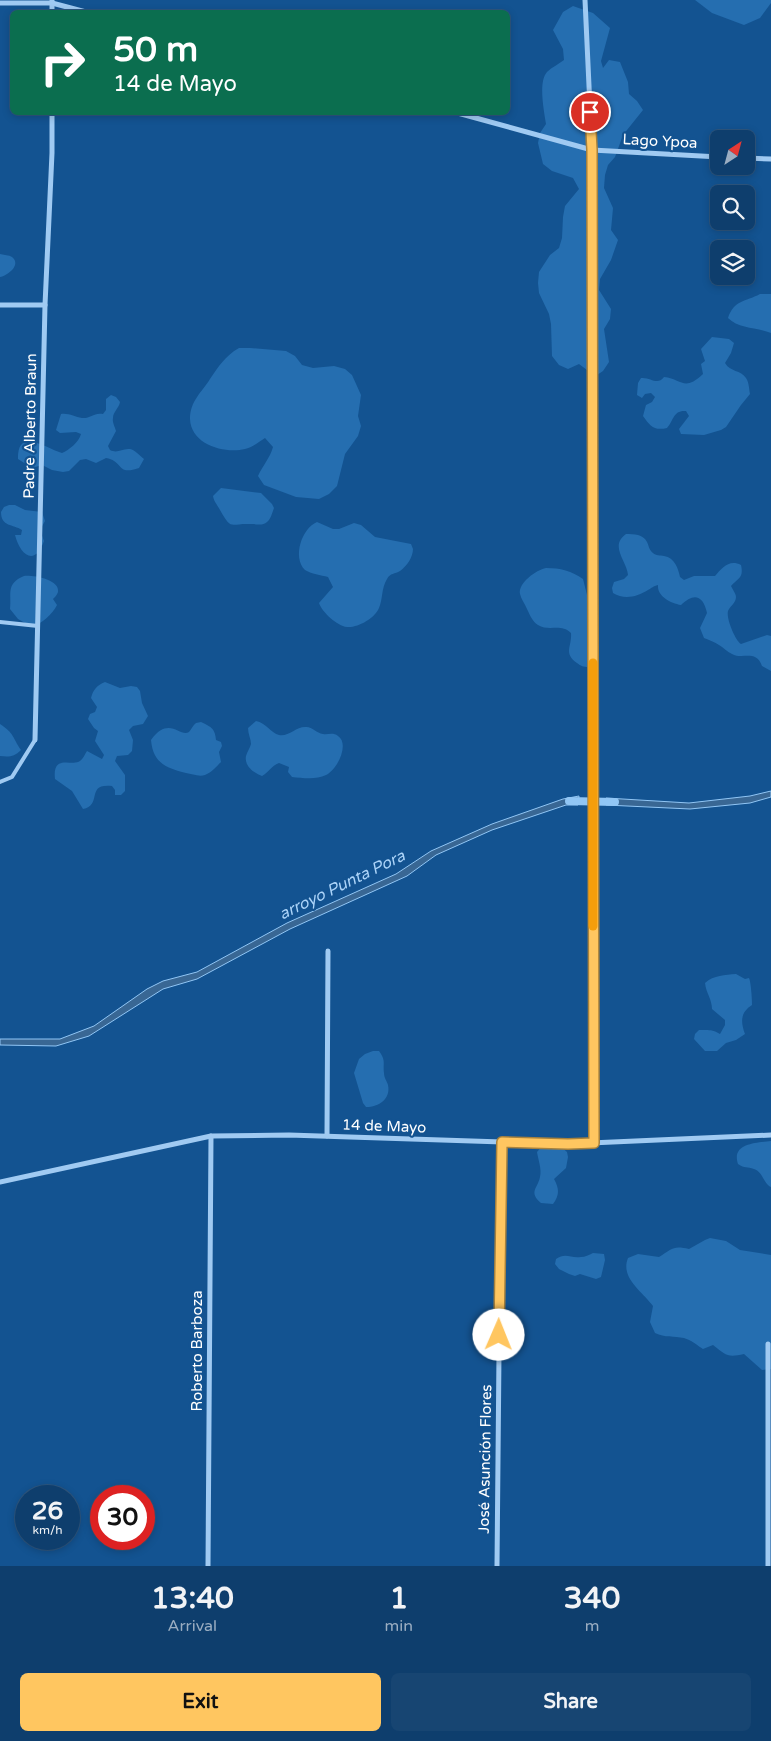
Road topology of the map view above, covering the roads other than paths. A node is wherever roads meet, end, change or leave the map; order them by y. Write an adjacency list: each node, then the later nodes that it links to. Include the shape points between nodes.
1 (585, 0): 7 (street)
2 (52, 2): 3 (street); 4 (street)
3 (0, 3)
4 (79, 10)
5 (52, 115): 12 (street, Padre Alberto Braun)
6 (465, 115): 7 (street, Lago Ypoa)
7 (592, 150): 8 (street, Lago Ypoa); 22 (street)
8 (710, 157)
9 (755, 158): 10 (street)
10 (771, 159)
11 (0, 305): 12 (street)
12 (45, 305): 14 (street, Padre Alberto Braun)
13 (0, 622): 14 (lane)
14 (38, 626): 15 (street, Padre Alberto Braun)
15 (35, 740): 16 (lane, via 12,777)
16 (0, 782)
17 (328, 951): 20 (street)
18 (771, 1134): 22 (street, 14 de Mayo)
19 (212, 1136): 20 (street, 14 de Mayo); 23 (street, 14 de Mayo); 25 (street, Roberto Barboza)
20 (327, 1136): 21 (street, 14 de Mayo)
21 (502, 1142): 22 (street, 14 de Mayo); 26 (street, José Asunción Flores)
22 (594, 1143)
23 (0, 1182)
24 (768, 1344): 27 (street)
25 (208, 1566)
26 (496, 1566)
27 (768, 1566)

